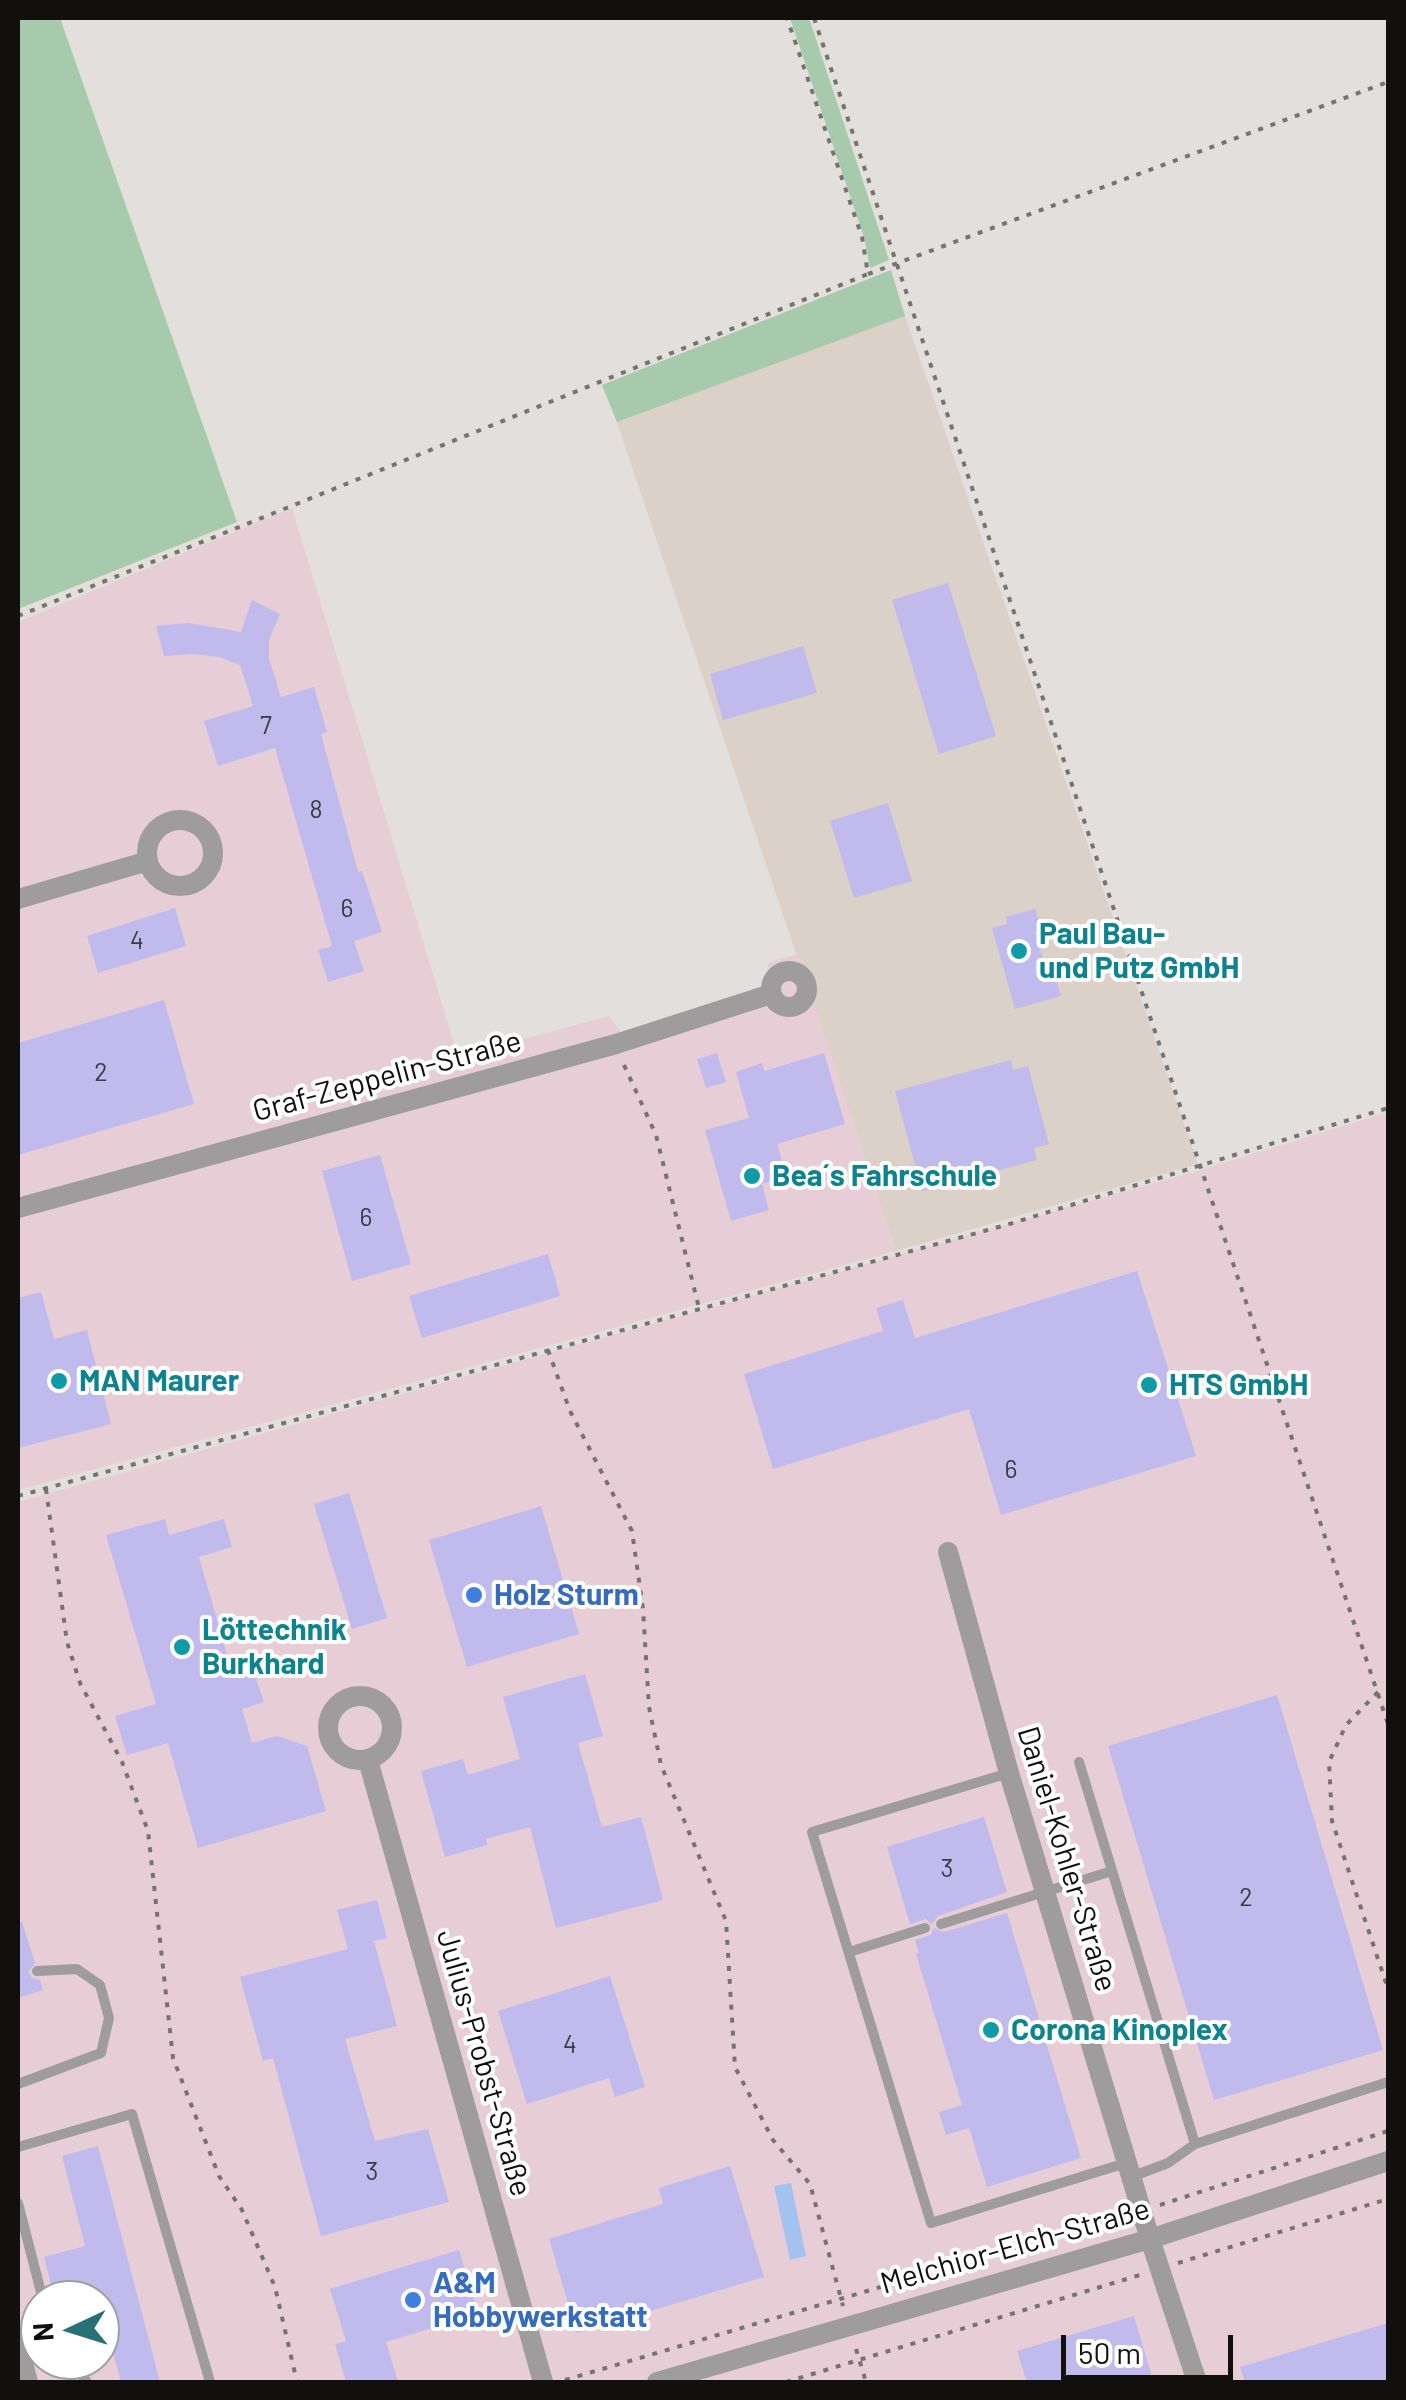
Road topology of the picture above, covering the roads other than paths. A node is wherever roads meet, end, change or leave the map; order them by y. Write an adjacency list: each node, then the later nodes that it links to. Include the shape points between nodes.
1 (148, 861): 2 (street)
2 (18, 898)
3 (771, 994): 4 (street, Graf-Zeppelin-Straße, via 616,1044)
4 (18, 1208)
5 (948, 1552): 8 (street, Daniel-Kohler-Straße)
6 (368, 1760): 28 (street, Julius-Probst-Straße)
7 (1079, 1762): 9 (lane)
8 (1009, 1772): 10 (street, Daniel-Kohler-Straße); 13 (lane, via 812,1832)
9 (1112, 1871): 10 (lane); 17 (lane)
10 (1045, 1892): 11 (lane); 20 (street, Daniel-Kohler-Straße)
11 (941, 1924)
12 (925, 1928): 13 (lane)
13 (848, 1952): 20 (lane, via 930,2222)
14 (37, 1971): 16 (lane, via 77,1969 100,1985 109,2018 100,2053)
15 (1388, 2082): 17 (lane)
16 (18, 2084)
17 (1195, 2144): 20 (lane, via 1168,2163)
18 (18, 2146): 27 (lane, via 132,2114)
19 (1388, 2161): 22 (street, Melchior-Elch-Straße)
20 (1129, 2170): 22 (street, Daniel-Kohler-Straße)
21 (18, 2203): 23 (lane)
22 (1150, 2239): 25 (street, Melchior-Elch-Straße, via 848,2325); 30 (street, Daniel-Kohler-Straße)
23 (38, 2280)
24 (18, 2344): 26 (street)
25 (704, 2375): 29 (street, Melchior-Elch-Straße)
26 (28, 2382)
27 (210, 2382)
28 (543, 2382)
29 (657, 2382)
30 (1198, 2382)

